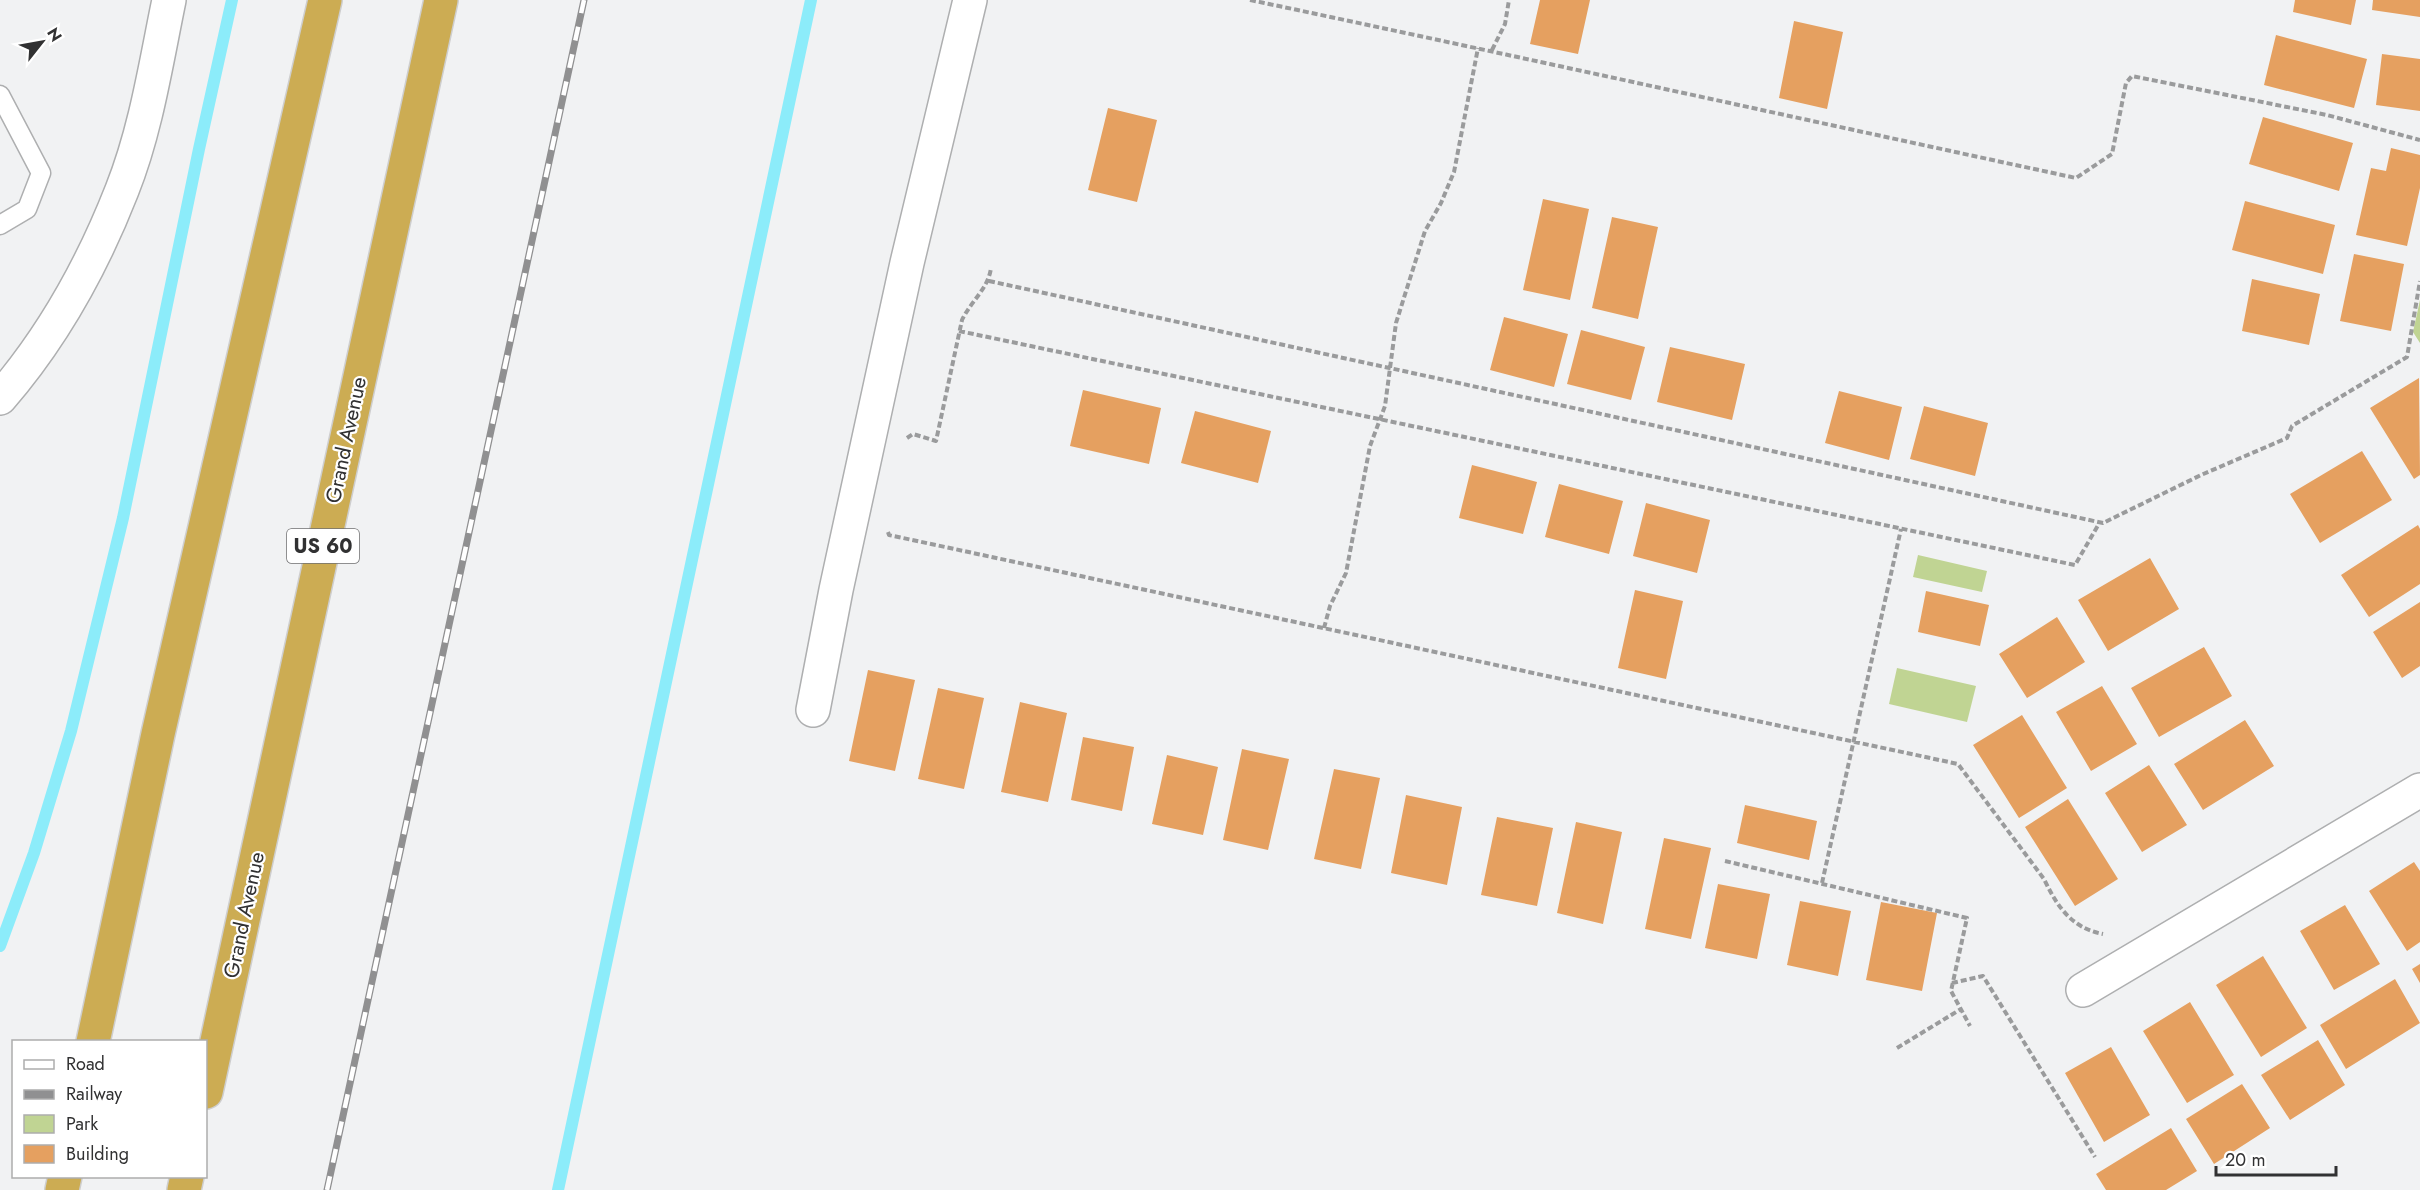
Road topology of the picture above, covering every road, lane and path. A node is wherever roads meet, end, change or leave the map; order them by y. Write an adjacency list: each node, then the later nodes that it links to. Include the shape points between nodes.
1 (170, 0): 17 (street, via 149,97 122,189 94,254 61,312)
2 (325, 0): 34 (highway, via 158,734)
3 (441, 0): 36 (highway, Grand Avenue / US 60)
4 (970, 0): 24 (street, via 907,263)
5 (1250, 0): 7 (path)
6 (1509, 0): 8 (path, via 1505,24)
7 (1478, 48): 8 (path); 16 (path, via 1454,172 1425,231 1408,282 1396,323)
8 (1492, 50): 10 (path, via 2076,178 2112,154 2132,76 2327,115)
9 (0, 95): 11 (lane, via 41,173 27,209)
10 (2420, 140)
11 (0, 225)
12 (991, 268): 13 (path)
13 (989, 281): 15 (path, via 966,311); 16 (path)
14 (2420, 281): 20 (path, via 2407,357 2292,426 2287,438)
15 (959, 331): 18 (path); 19 (path, via 936,441 913,434)
16 (1390, 367): 18 (path); 20 (path)
17 (0, 398)
18 (1380, 419): 22 (path); 23 (path, via 1346,573)
19 (904, 446)
20 (2100, 522): 22 (path, via 2075,565)
21 (885, 527): 23 (path, via 889,535)
22 (1902, 529): 25 (path)
23 (1324, 628): 25 (path)
24 (813, 710)
25 (1855, 742): 28 (path); 29 (path, via 1958,764 2070,919 2088,932)
26 (2420, 790): 31 (street)
27 (1725, 861): 28 (path)
28 (1822, 883): 30 (path, via 1967,918)
29 (2105, 935)
30 (1953, 983): 32 (path, via 1950,991); 37 (path, via 1983,976)
31 (2083, 990)
32 (1961, 1009): 33 (path); 35 (path)
33 (1970, 1026)
34 (93, 1040)
35 (1897, 1048)
36 (207, 1087)
37 (2095, 1157)

